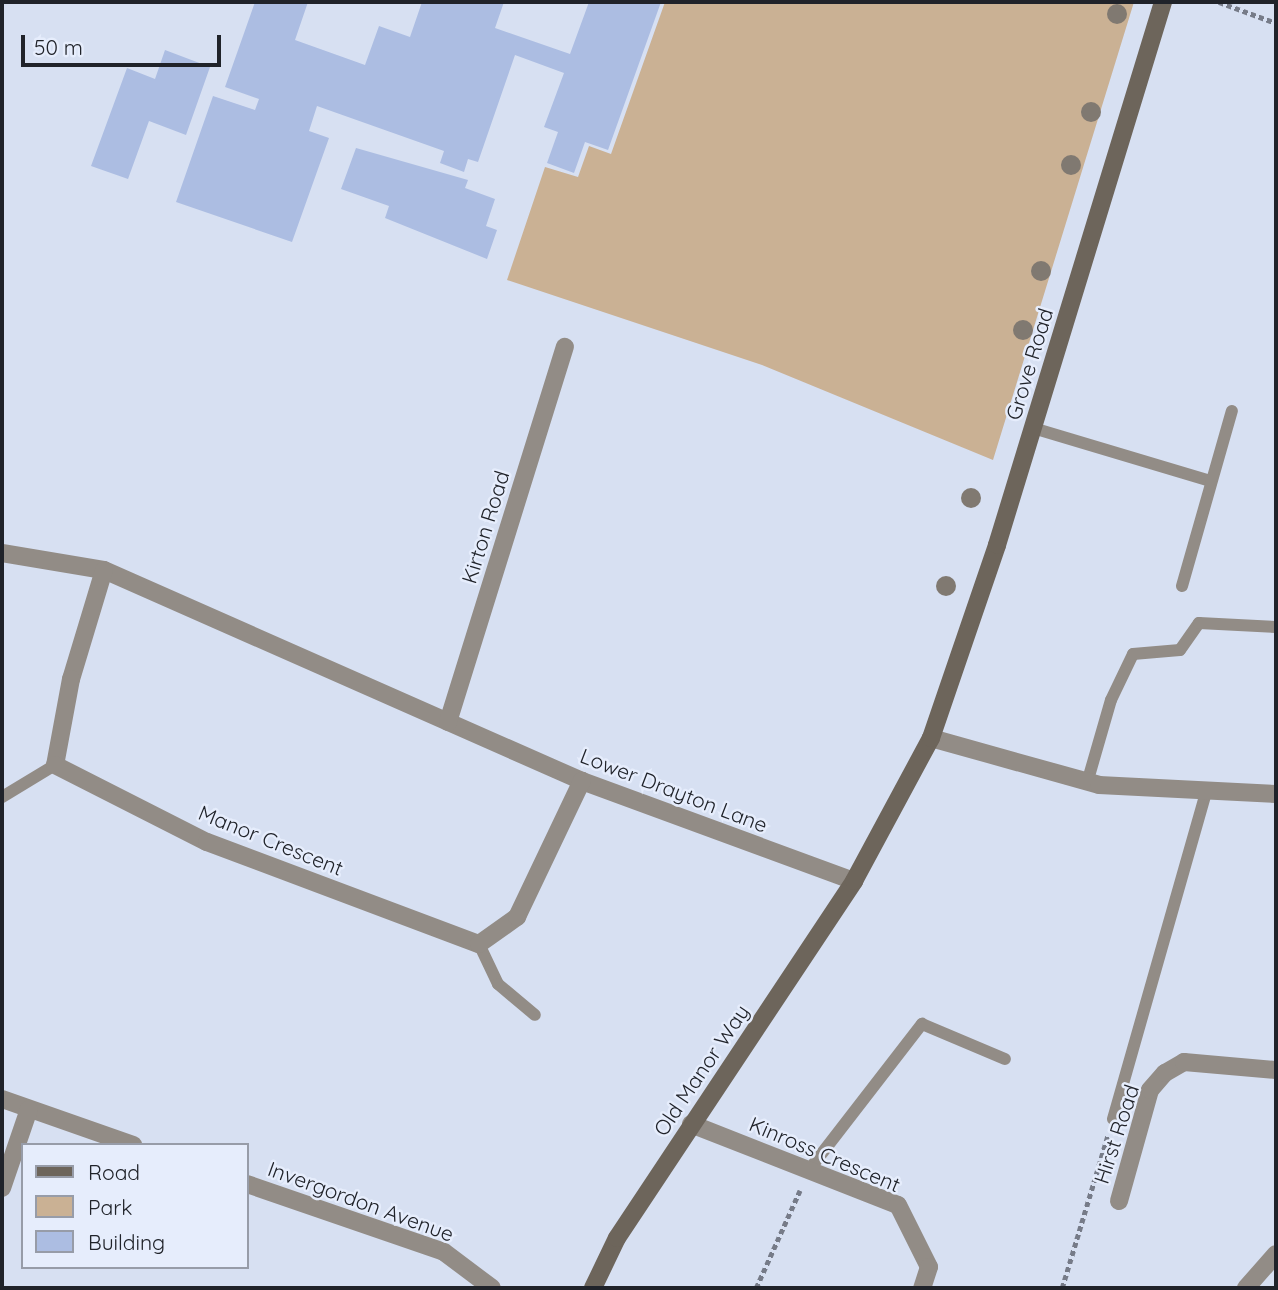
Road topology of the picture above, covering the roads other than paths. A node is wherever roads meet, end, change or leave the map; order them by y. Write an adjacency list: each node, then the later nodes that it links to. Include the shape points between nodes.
1 (1163, 2): 4 (street, Grove Road)
2 (565, 346): 10 (street, Kirton Road)
3 (1232, 411): 5 (lane)
4 (1033, 428): 5 (lane); 11 (street, Grove Road)
5 (1211, 481): 8 (lane)
6 (2, 553): 7 (street, Lower Drayton Lane)
7 (104, 570): 10 (street, Lower Drayton Lane); 12 (street, via 71,679)
8 (1182, 586)
9 (1276, 627): 14 (lane, via 1199,623 1181,650 1133,654 1111,700)
10 (448, 722): 13 (street, Lower Drayton Lane)
11 (931, 738): 14 (street); 18 (street)
12 (55, 765): 17 (lane); 19 (street, Manor Crescent, via 207,842)
13 (582, 781): 18 (street, Lower Drayton Lane); 19 (street, via 517,917)
14 (1087, 783): 15 (street)
15 (1207, 788): 16 (street); 25 (lane)
16 (1276, 794)
17 (2, 797)
18 (854, 881): 26 (street, Old Manor Way)
19 (479, 944): 20 (lane, via 498,984)
20 (535, 1015)
21 (1004, 1059): 28 (lane, via 922,1024)
22 (1276, 1070): 31 (street, Hirst Road, via 1184,1062 1165,1073 1150,1090)
23 (2, 1099): 24 (street)
24 (29, 1109): 27 (street); 30 (street)
25 (1113, 1119)
26 (691, 1124): 28 (street, Kinross Crescent); 34 (street, Old Manor Way, via 617,1238)
27 (127, 1143)
28 (809, 1170): 35 (street, Kinross Crescent, via 898,1205 929,1268)
29 (248, 1184): 33 (street, Invergordon Avenue, via 444,1252)
30 (2, 1188)
31 (1119, 1201)
32 (1276, 1254): 36 (street)
33 (492, 1288)
34 (593, 1288)
35 (922, 1288)
36 (1246, 1288)

